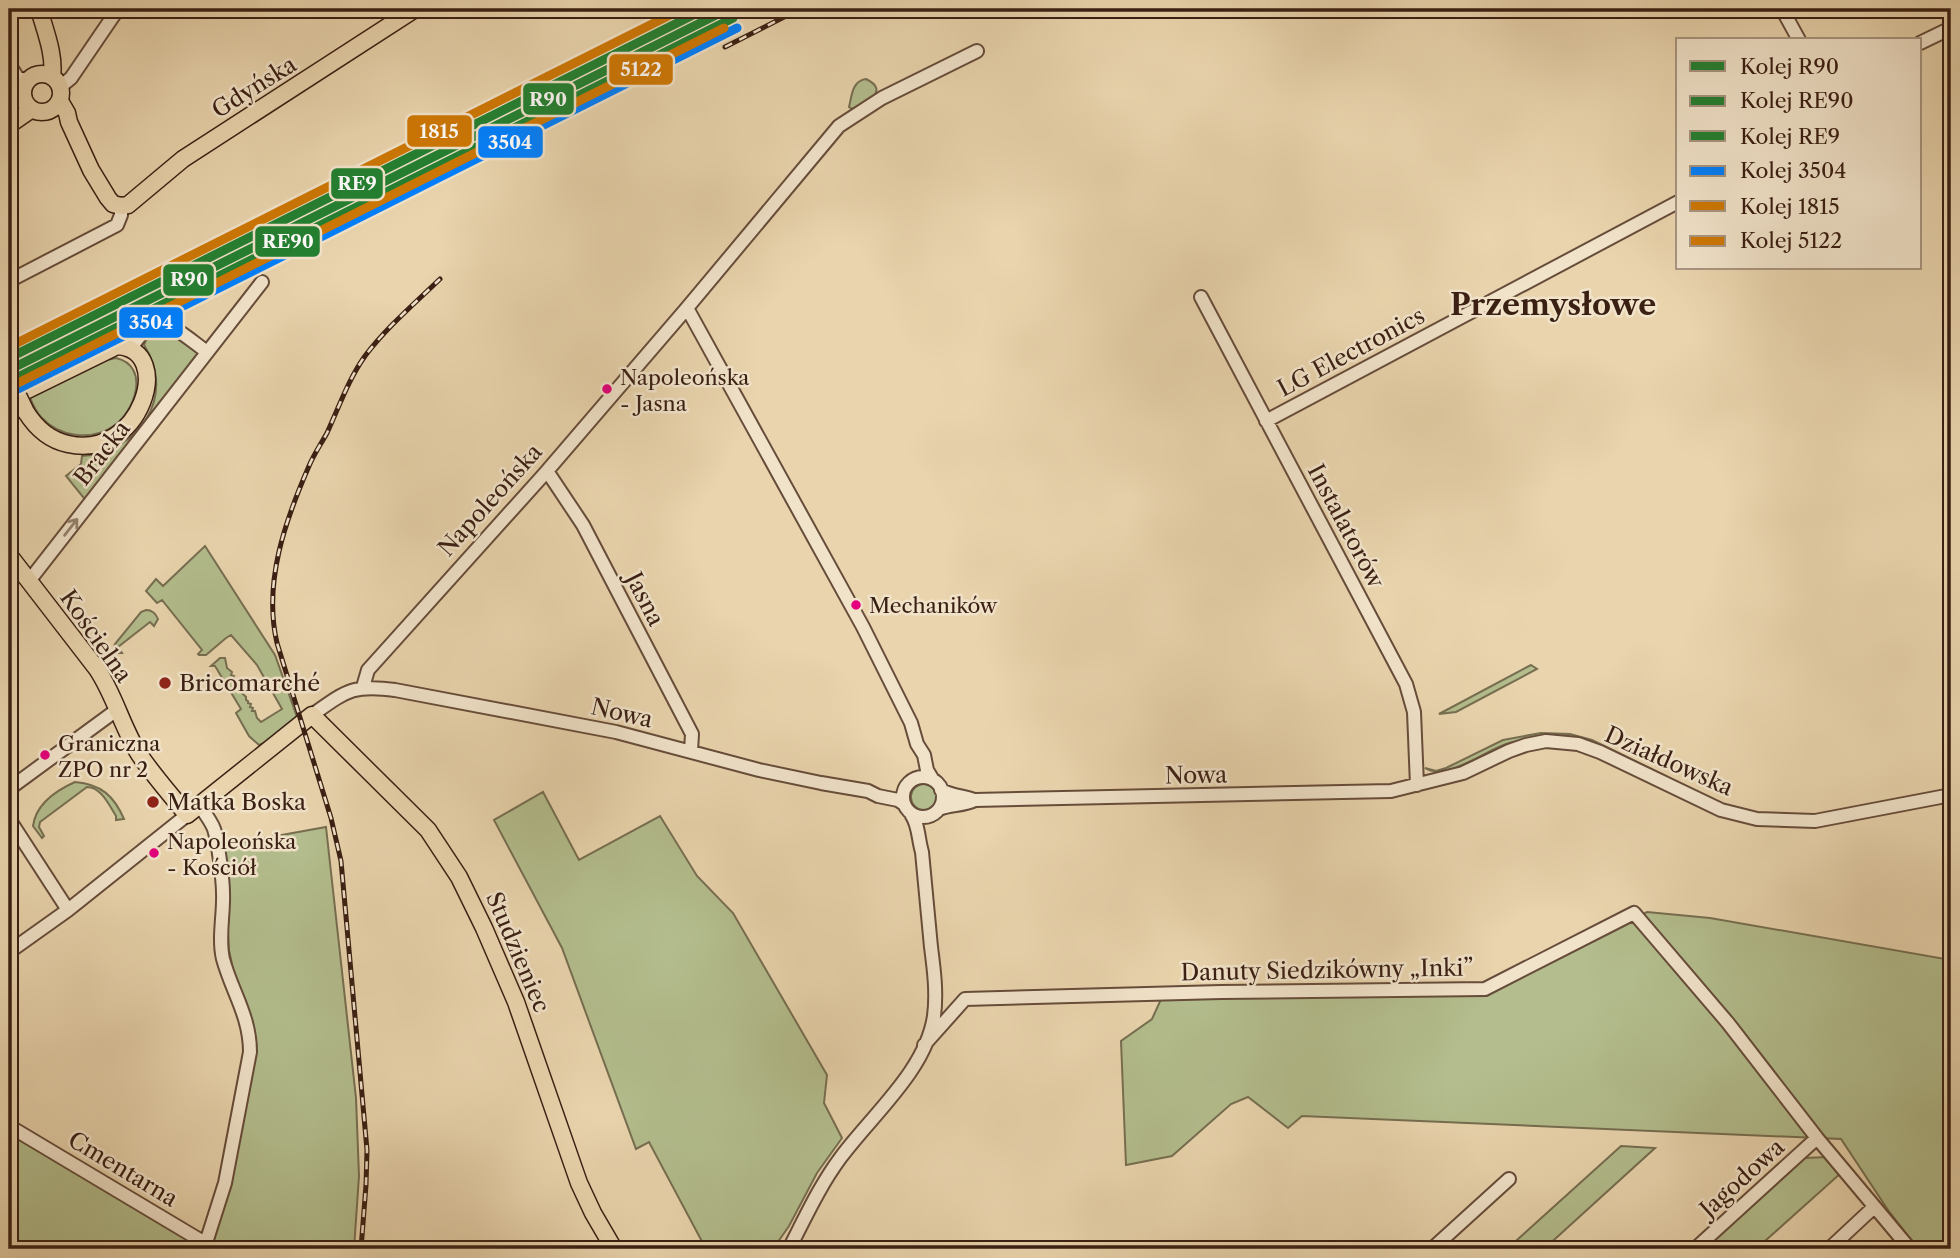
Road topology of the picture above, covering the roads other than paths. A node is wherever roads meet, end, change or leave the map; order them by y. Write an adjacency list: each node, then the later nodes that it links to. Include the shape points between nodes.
1 (39, 9): 10 (main road, via 53,66)
2 (118, 9): 10 (street, via 71,78)
3 (415, 9): 14 (main road, Gdyńska, via 183,159 128,205)
4 (1782, 9): 6 (street)
5 (1951, 27): 7 (street)
6 (1798, 38)
7 (1922, 42)
8 (977, 51): 18 (street, Napoleońska, via 881,98 839,125)
9 (9, 64): 10 (street, via 17,77)
10 (49, 88): 11 (main road, via 42,112); 11 (main road, via 24,87); 14 (main road, via 67,113 91,170)
11 (28, 105): 12 (main road)
12 (9, 122)
13 (1676, 203): 23 (street, LG Electronics)
14 (117, 205): 15 (street, via 121,215 117,225)
15 (9, 281)
16 (262, 282): 20 (street, Bracka)
17 (1201, 297): 23 (street, Instalatorów)
18 (687, 308): 24 (street, Napoleońska); 30 (street, via 863,627)
19 (131, 349): 20 (street, via 142,332 163,324); 21 (main road, bridge, via 144,363 146,374 137,415 119,434 94,445 62,443 44,433 26,412); 22 (main road, via 117,346 106,350)
20 (207, 352): 26 (street, Bracka, one-way to 20)
21 (9, 377)
22 (9, 399)
23 (1266, 421): 34 (street, Instalatorów, via 1406,684 1414,712)
24 (547, 471): 27 (street, Napoleońska, via 368,670); 31 (street, Jasna, via 583,525 692,734)
25 (9, 555): 26 (main road, Kościelna)
26 (29, 581): 28 (main road, Kościelna, via 97,670)
27 (363, 687): 29 (street, via 342,694); 31 (street, Nowa, via 575,723)
28 (118, 709): 36 (street); 41 (main road, Kościelna, via 139,754)
29 (312, 715): 41 (main road); 53 (main road, Studzieniec, via 428,830 459,877 516,1002 579,1183)
30 (918, 744): 32 (street); 33 (street)
31 (691, 751): 37 (street, Nowa, via 772,773)
32 (916, 779): 33 (street); 35 (street)
33 (937, 785): 39 (street, Nowa, via 947,793); 42 (street, via 942,800)
34 (1417, 785): 38 (street, Działdowska, via 1546,741 1600,752 1721,810 1757,819 1815,821); 39 (street, Nowa, via 1368,793)
35 (905, 788): 37 (street, Nowa); 40 (street, via 903,799)
36 (9, 789)
37 (869, 790): 40 (street, Nowa, via 898,800)
38 (1951, 795)
39 (975, 800): 42 (street, Nowa, via 945,806)
40 (908, 809): 42 (street, via 923,817); 44 (street, via 917,821)
41 (193, 810): 45 (street); 52 (street, via 214,828 224,892 222,957 250,1035 225,1182)
42 (935, 813): 44 (street)
43 (9, 819): 45 (street)
44 (922, 852): 47 (street, via 935,984 934,1017)
45 (68, 910): 46 (street)
46 (9, 952)
47 (924, 1045): 49 (street, Danuty Siedzikówny „Inki”, via 965,999 1485,989 1634,913 1728,1023); 54 (street, via 908,1076 825,1181)
48 (9, 1126): 52 (street, Cmentarna)
49 (1817, 1138): 51 (street, Danuty Siedzikówny „Inki”); 56 (street, Jagodowa)
50 (1509, 1179): 55 (street)
51 (1874, 1207): 57 (street); 58 (street, Danuty Siedzikówny „Inki”)
52 (208, 1247)
53 (614, 1249)
54 (789, 1249)
55 (1432, 1249)
56 (1695, 1249)
57 (1829, 1249)
58 (1910, 1249)

